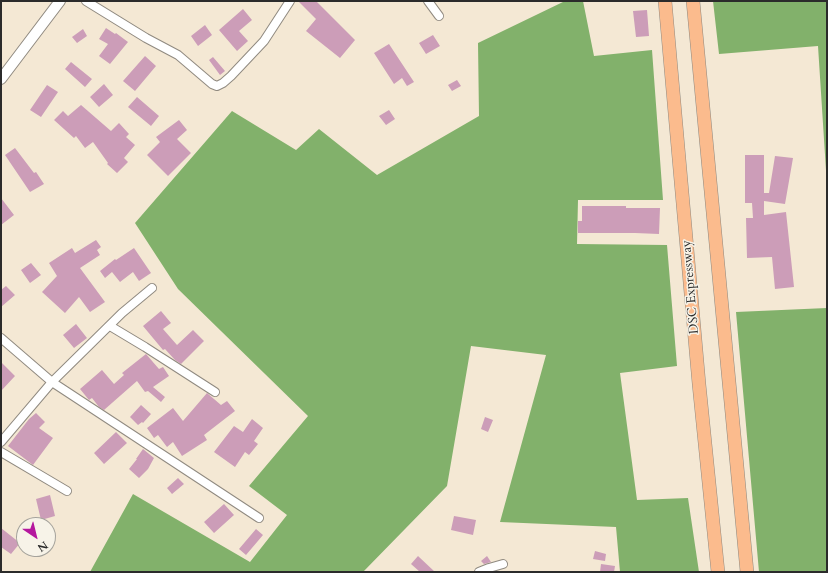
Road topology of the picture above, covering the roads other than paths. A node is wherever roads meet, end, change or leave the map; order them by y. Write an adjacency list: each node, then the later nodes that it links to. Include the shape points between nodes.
1 (60, 1): 8 (street)
2 (86, 1): 3 (street, via 178,55 217,86 231,76 264,41)
3 (290, 1)
4 (428, 1): 7 (street)
5 (665, 1): 20 (main road, DSC Expressway)
6 (693, 1): 21 (main road)
7 (439, 16)
8 (1, 80)
9 (152, 288): 10 (street)
10 (110, 326): 12 (street); 13 (street)
11 (1, 338): 12 (street)
12 (52, 382): 14 (street); 17 (street)
13 (215, 392)
14 (1, 442)
15 (1, 452): 16 (street)
16 (67, 491)
17 (259, 518)
18 (503, 564): 19 (street)
19 (479, 572)
20 (718, 572)
21 (746, 572)

